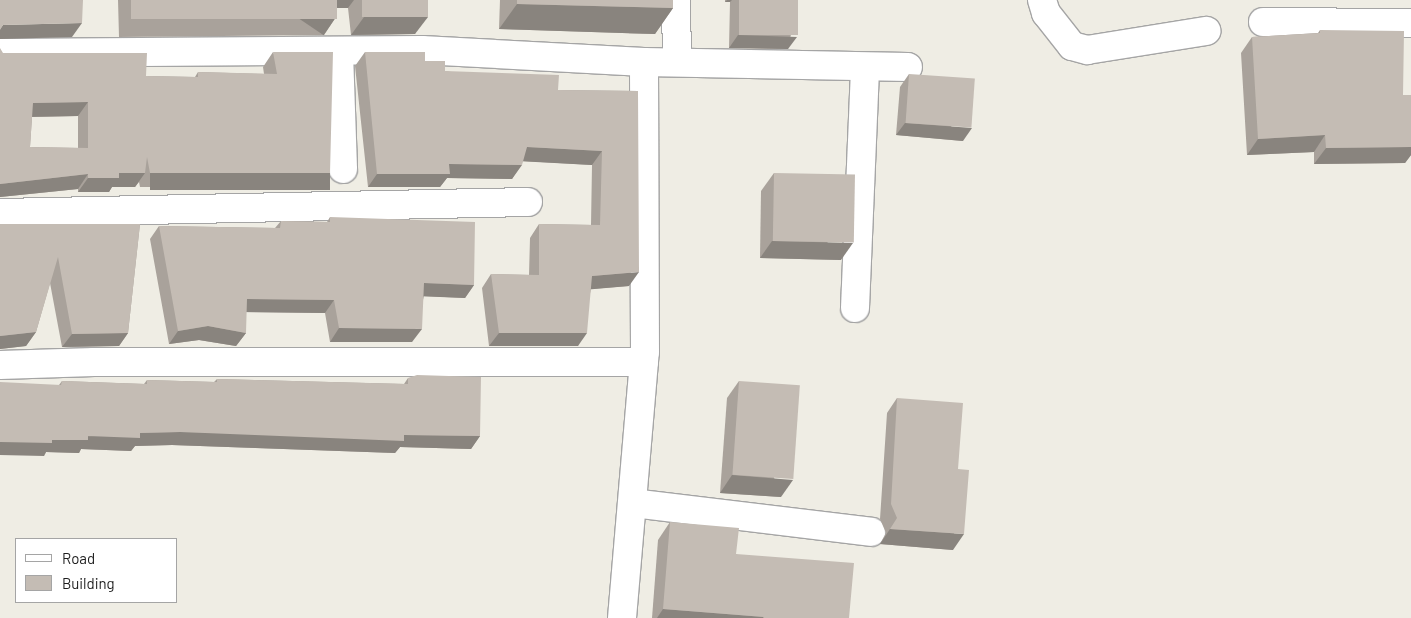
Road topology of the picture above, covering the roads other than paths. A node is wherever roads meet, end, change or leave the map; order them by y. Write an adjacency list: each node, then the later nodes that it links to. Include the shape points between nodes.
1 (676, 0): 9 (street)
2 (1042, 0): 5 (street, via 1062,35 1072,46 1087,50)
3 (1263, 22): 4 (street)
4 (1411, 23)
5 (1206, 31)
6 (0, 53): 7 (street)
7 (339, 53): 8 (street, via 422,50); 12 (street)
8 (644, 62): 9 (street); 16 (street)
9 (677, 62): 11 (street)
10 (908, 67): 11 (street)
11 (865, 68): 15 (street)
12 (343, 169)
13 (528, 202): 14 (street)
14 (0, 213)
15 (855, 308)
16 (644, 362): 17 (street, via 94,362); 18 (street)
17 (0, 365)
18 (633, 502): 19 (street); 20 (street)
19 (871, 532)
20 (622, 618)

